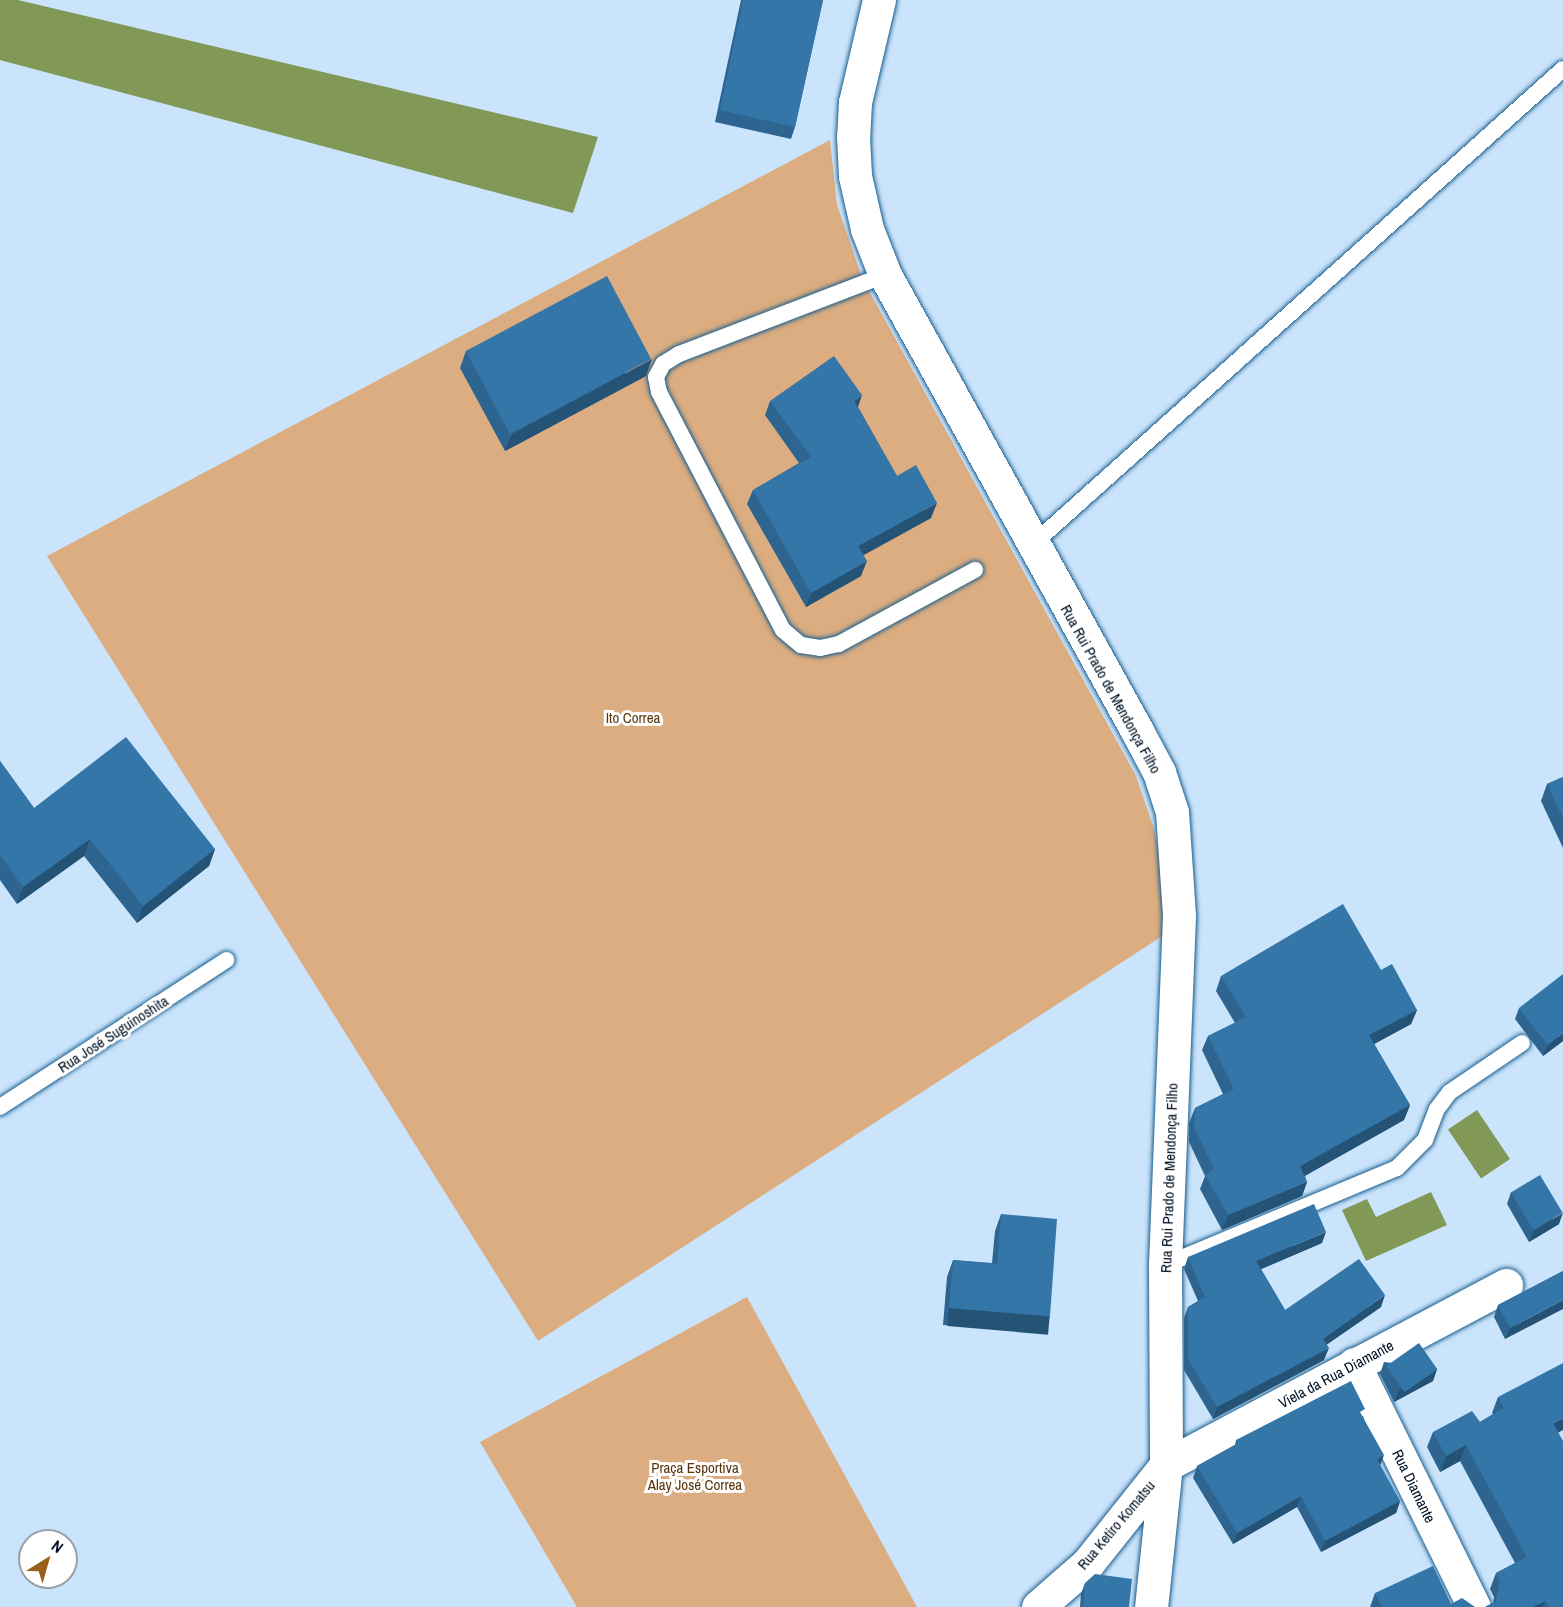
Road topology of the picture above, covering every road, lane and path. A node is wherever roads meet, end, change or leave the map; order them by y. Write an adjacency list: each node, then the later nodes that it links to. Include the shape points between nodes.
1 (879, 0): 3 (street, Rua Rui Prado de Mendonça Filho, via 855,102 853,136 860,201)
2 (1563, 69): 4 (lane)
3 (885, 276): 4 (street, Rua Rui Prado de Mendonça Filho); 5 (lane, via 679,354 663,364 656,377 659,392 783,630 801,645 820,648 839,644)
4 (1032, 545): 9 (street, Rua Rui Prado de Mendonça Filho, via 1159,772 1172,812 1179,916)
5 (975, 570)
6 (226, 960): 8 (lane, Rua José Suguinoshita)
7 (1522, 1043): 9 (lane, via 1450,1092 1437,1109 1425,1140 1397,1167)
8 (0, 1107)
9 (1165, 1265): 12 (street, Rua Rui Prado de Mendonça Filho)
10 (1506, 1285): 11 (street, Viela da Rua Diamante)
11 (1354, 1364): 12 (street, Viela da Rua Diamante); 15 (street, Rua Diamante)
12 (1166, 1464): 13 (street, Rua Ketiro Komatsu, via 1088,1563); 14 (street, Rua Rui Prado de Mendonça Filho)
13 (1038, 1607)
14 (1151, 1607)
15 (1474, 1607)

